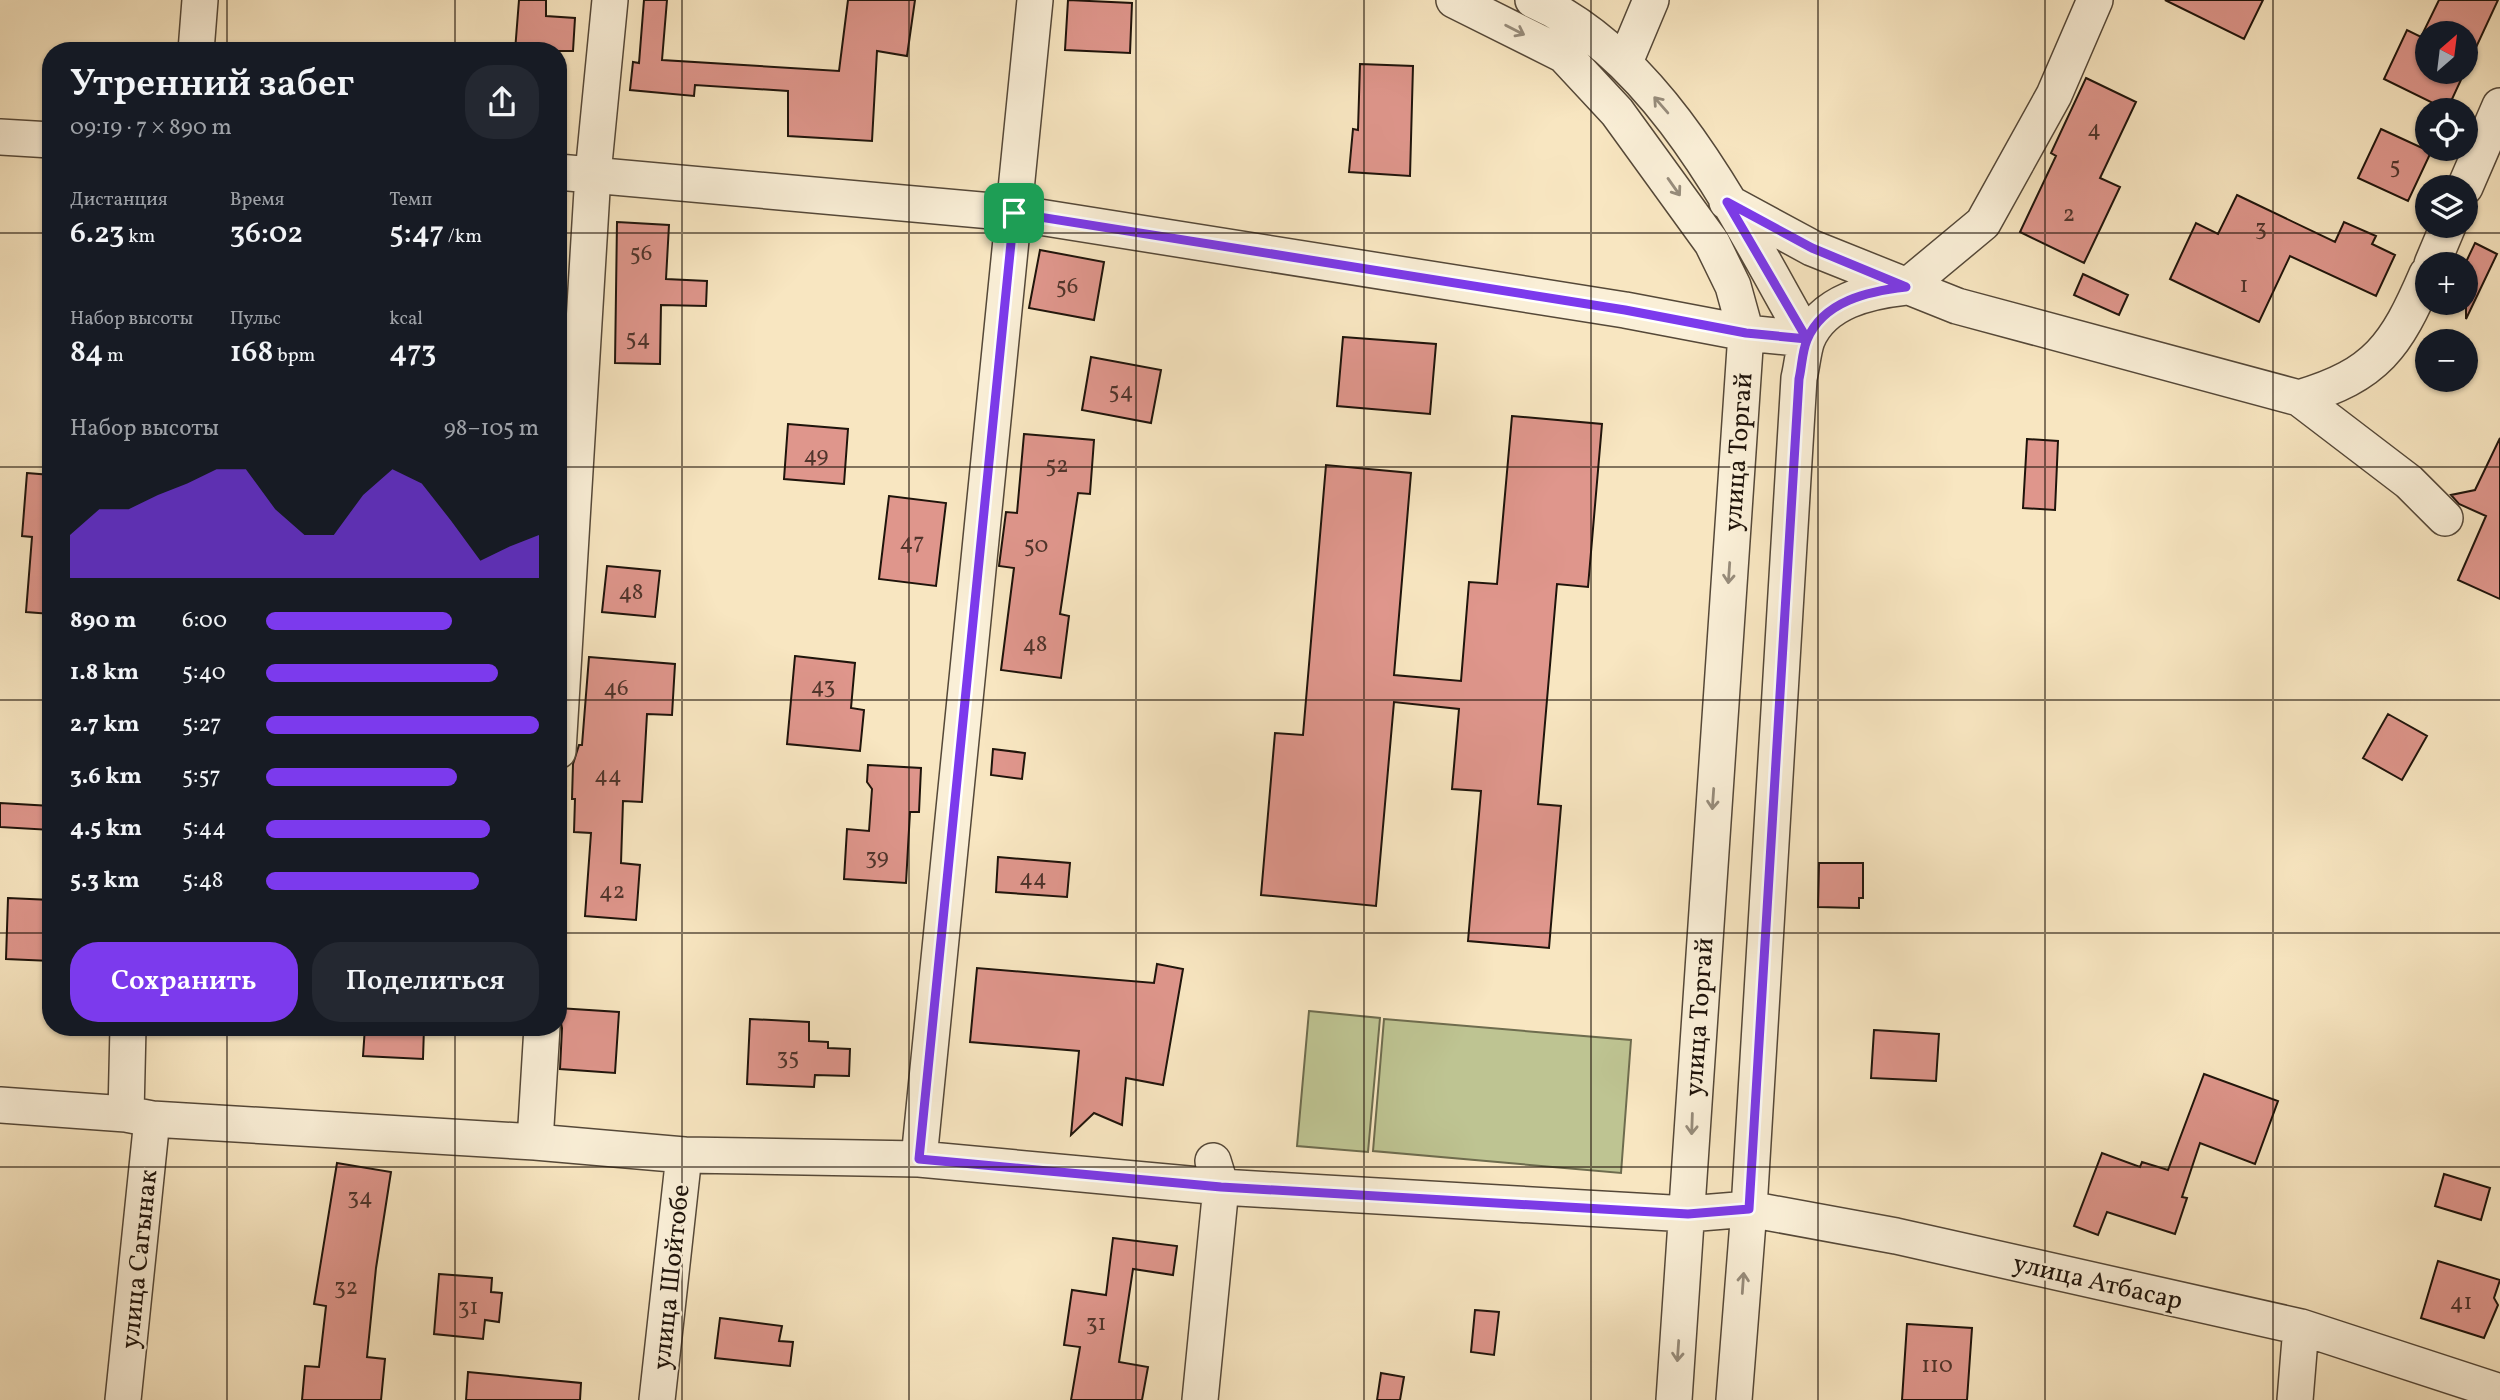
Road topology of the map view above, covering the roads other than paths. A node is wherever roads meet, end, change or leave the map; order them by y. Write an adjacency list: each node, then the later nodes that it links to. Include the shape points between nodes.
1 (200, 0): 8 (street)
2 (610, 0): 14 (street)
3 (1035, 0): 17 (street)
4 (1454, 0): 20 (street, one-way to 20, via 1564,55 1617,112 1712,243 1733,286)
5 (1533, 0): 9 (street, via 1579,23)
6 (1651, 0): 9 (street)
7 (2095, 0): 18 (street, via 2054,95 1983,223)
8 (197, 42)
9 (1625, 62): 16 (street, one-way to 9, via 1671,116)
10 (2500, 106): 15 (street)
11 (0, 137): 12 (street)
12 (42, 139)
13 (567, 173): 14 (street)
14 (593, 174): 17 (street); 24 (street)
15 (2470, 175)
16 (1727, 202): 18 (street, via 1812,248); 21 (street)
17 (1014, 213): 20 (street); 31 (street)
18 (1906, 287): 21 (street, via 1872,291 1848,300 1824,317); 22 (street, via 1956,306)
19 (2415, 302): 22 (street, via 2385,352 2365,371 2333,388)
20 (1746, 333): 21 (street, улица Торгай); 34 (street, улица Торгай, one-way to 34, via 1694,1068)
21 (1807, 339): 33 (street, via 1799,379)
22 (2299, 398): 23 (street, via 2409,482)
23 (2445, 518)
24 (567, 603)
25 (129, 1036): 28 (street, улица Сагынак)
26 (541, 1036): 29 (street)
27 (0, 1105): 28 (street, улица Атбасар)
28 (139, 1116): 29 (street, улица Атбасар); 37 (street, улица Сагынак)
29 (535, 1142): 30 (street, улица Атбасар)
30 (684, 1154): 31 (street, улица Атбасар); 38 (street, улица Шойтобе)
31 (919, 1159): 32 (street, улица Атбасар)
32 (1217, 1174): 34 (street, улица Атбасар); 39 (street)
33 (1749, 1209): 34 (street, улица Атбасар); 35 (street, улица Атбасар, via 1896,1236); 41 (street, one-way to 33)
34 (1688, 1214): 40 (street, улица Торгай, one-way to 40)
35 (2301, 1327): 36 (street, улица Атбасар); 42 (street)
36 (2500, 1392)
37 (123, 1400)
38 (657, 1400)
39 (1200, 1400)
40 (1674, 1400)
41 (1734, 1400)
42 (2295, 1400)

